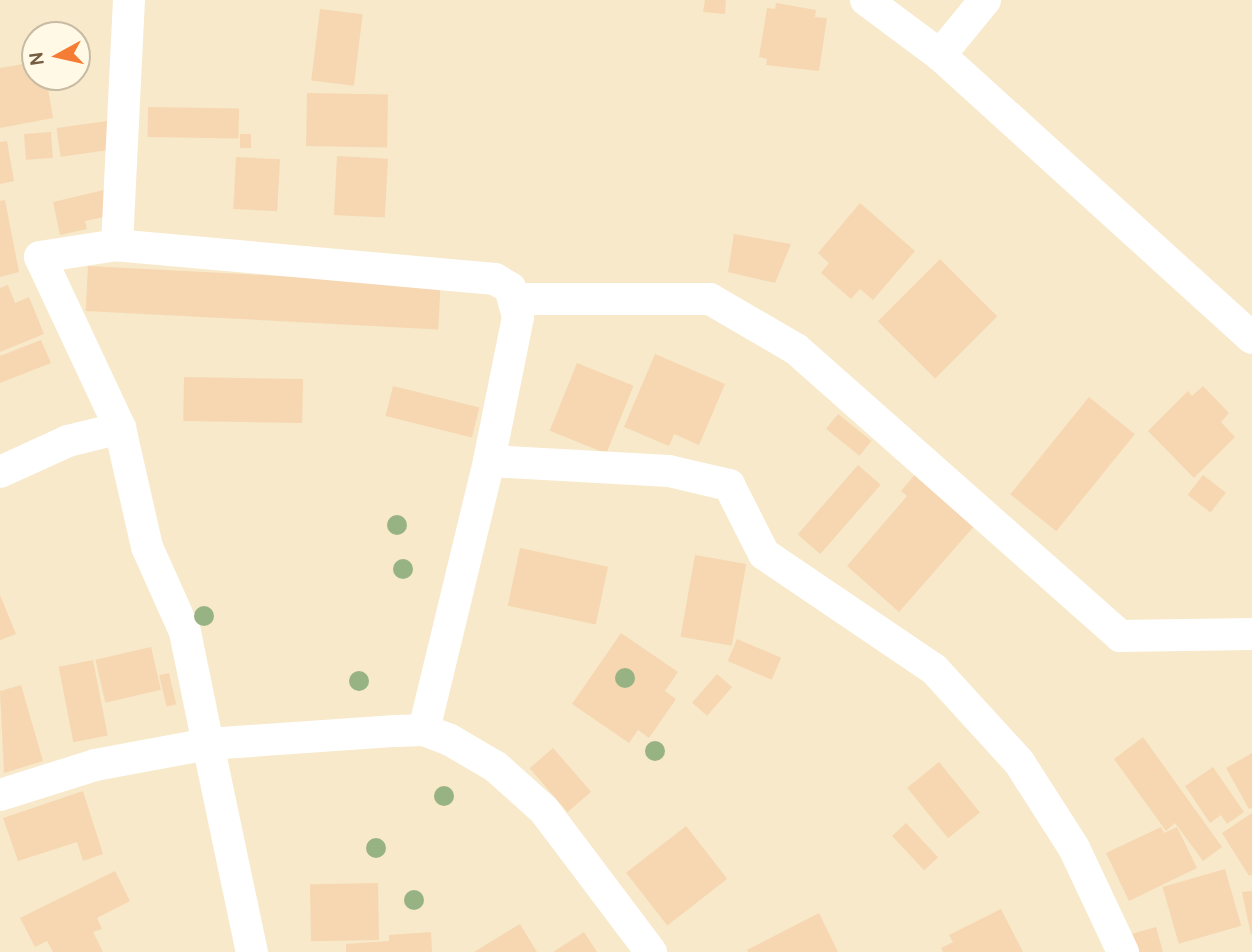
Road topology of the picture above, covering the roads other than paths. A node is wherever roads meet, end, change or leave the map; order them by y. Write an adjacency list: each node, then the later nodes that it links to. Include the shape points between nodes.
1 (128, 0): 5 (street)
2 (866, 0): 4 (street)
3 (985, 0): 4 (street)
4 (940, 55): 7 (street)
5 (117, 245): 6 (street, via 495,279 510,288); 8 (street, via 40,257)
6 (516, 299): 9 (street, via 518,317); 11 (street, via 710,299 796,349 1120,636)
7 (1252, 338)
8 (120, 428): 10 (street, via 68,441); 13 (street, via 147,547 185,632)
9 (489, 461): 12 (street); 17 (street, via 669,471 729,485 764,554 934,669 1019,762 1074,848)
10 (0, 472)
11 (1252, 634)
12 (424, 730): 13 (street); 16 (street, via 475,753 544,810)
13 (208, 744): 14 (street, via 95,765); 15 (street)
14 (0, 794)
15 (252, 952)
16 (651, 952)
17 (1123, 952)

